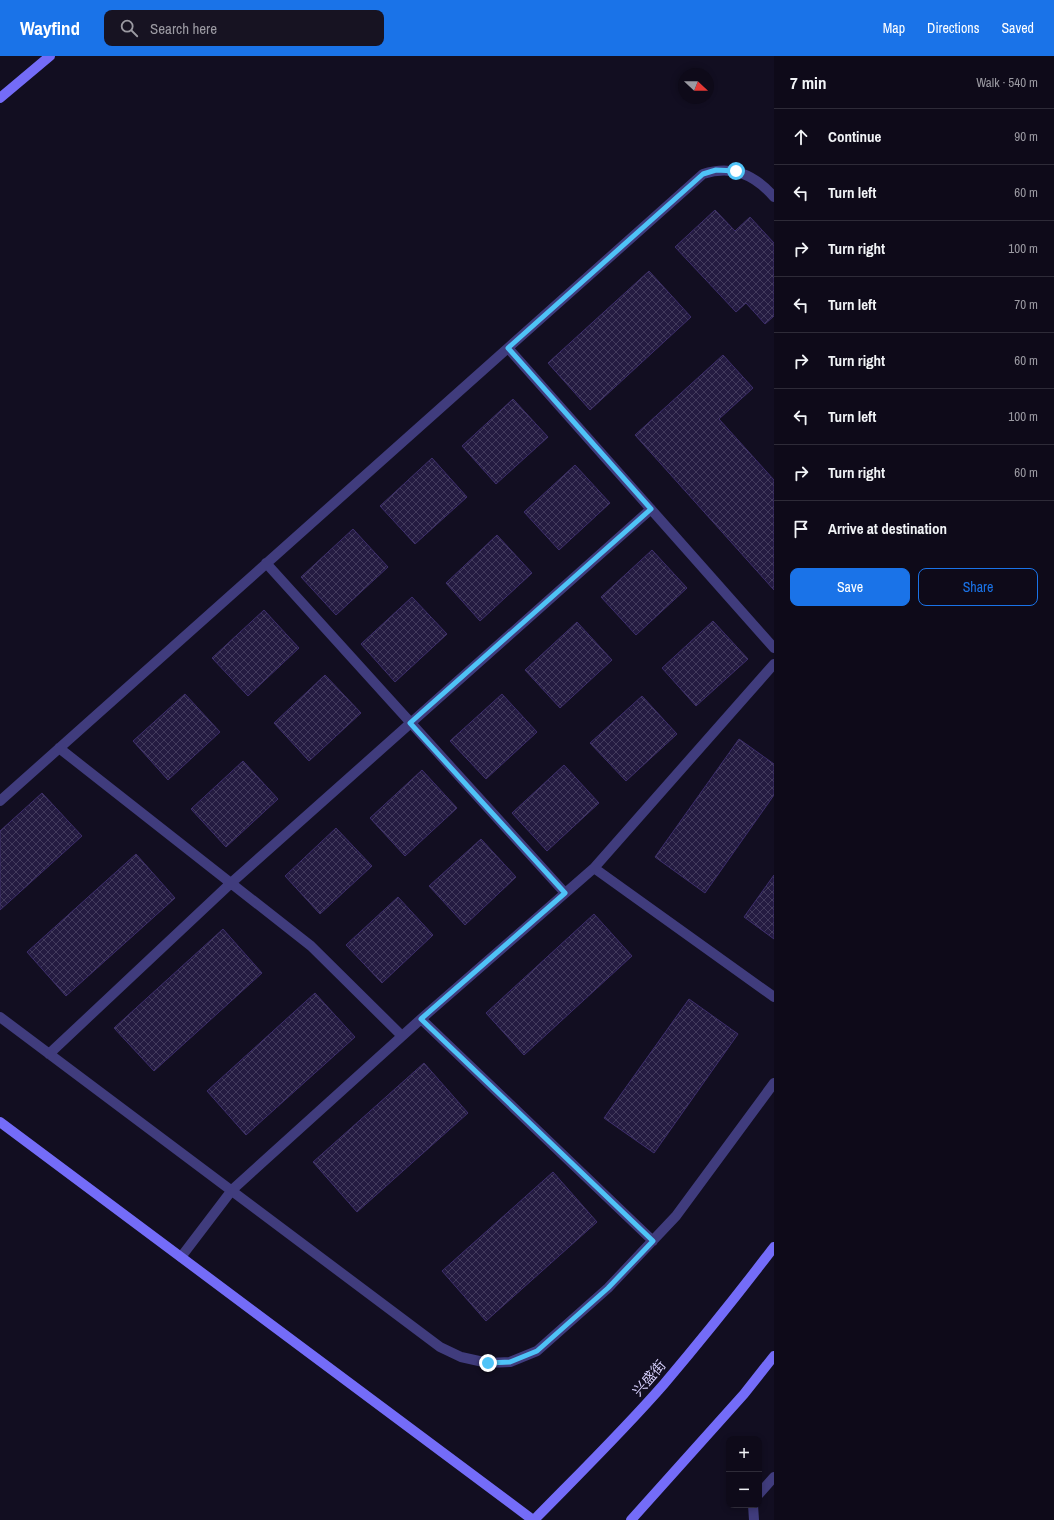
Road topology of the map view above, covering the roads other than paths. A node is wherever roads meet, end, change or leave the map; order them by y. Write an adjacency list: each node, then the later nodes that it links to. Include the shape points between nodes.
1 (50, 56): 2 (main road)
2 (0, 98)
3 (774, 197): 4 (lane, via 752,177 736,171 716,170 703,174)
4 (508, 348): 5 (lane); 6 (lane)
5 (651, 509): 7 (lane); 9 (lane)
6 (266, 563): 9 (lane); 10 (lane)
7 (774, 648)
8 (774, 664): 12 (lane)
9 (410, 723): 13 (lane); 14 (lane)
10 (59, 748): 11 (lane); 13 (lane)
11 (0, 800)
12 (594, 868): 14 (lane); 15 (lane)
13 (231, 883): 18 (lane, via 311,946); 19 (lane)
14 (565, 893): 17 (lane)
15 (774, 998)
16 (0, 1017): 19 (lane)
17 (421, 1019): 18 (lane); 23 (lane)
18 (402, 1036): 22 (lane)
19 (49, 1054): 22 (lane)
20 (774, 1083): 23 (lane, via 676,1216)
21 (0, 1122): 25 (main road)
22 (232, 1190): 23 (lane, via 440,1347 461,1358 488,1363 510,1362 537,1351 608,1288); 25 (lane)
23 (653, 1241)
24 (774, 1247): 30 (main road, 兴盛街, via 664,1384)
25 (181, 1257): 30 (main road)
26 (774, 1356): 31 (main road, via 744,1394)
27 (774, 1477): 28 (lane)
28 (762, 1491)
29 (753, 1508): 32 (lane)
30 (534, 1520)
31 (631, 1520)
32 (754, 1520)

